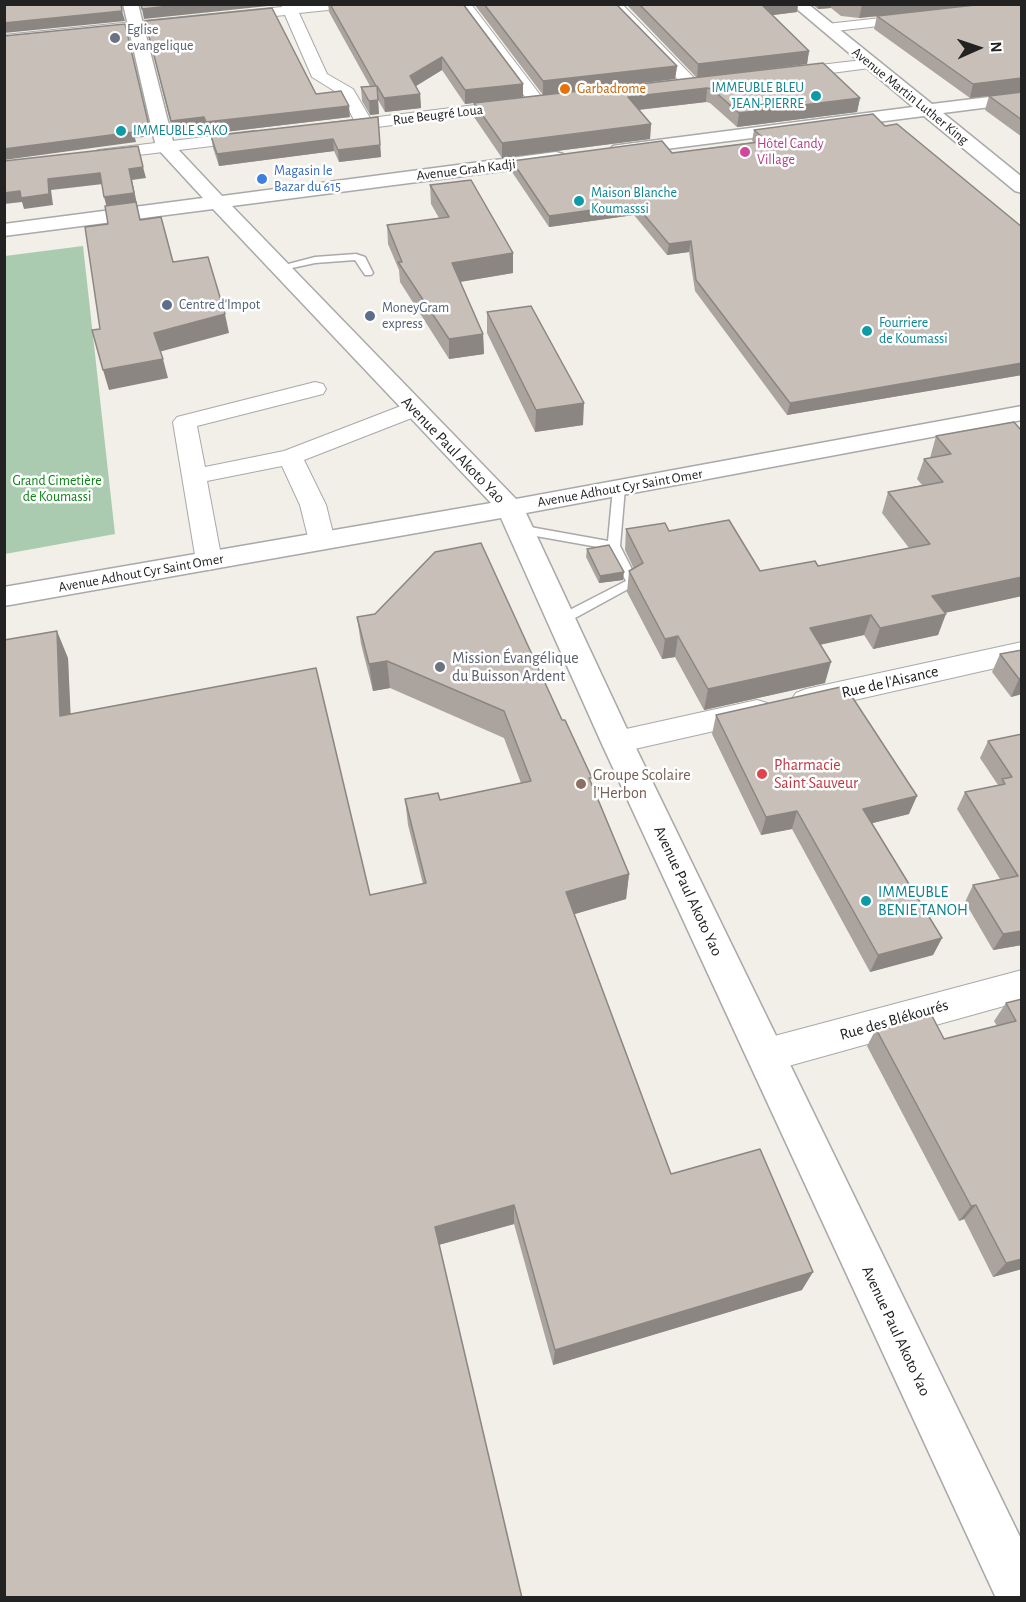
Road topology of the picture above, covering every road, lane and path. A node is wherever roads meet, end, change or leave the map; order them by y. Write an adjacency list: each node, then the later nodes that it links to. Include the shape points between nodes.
1 (130, 4): 8 (street, Avenue Paul Akoto Yao)
2 (347, 4): 6 (street)
3 (463, 4): 16 (street, Rue Beugré Loua, via 544,102)
4 (614, 4): 13 (street, via 698,84)
5 (798, 4): 9 (street, Avenue Martin Luther King)
6 (290, 7): 8 (street); 16 (street, via 320,77 347,92)
7 (928, 16): 9 (street)
8 (137, 26): 10 (street); 19 (street, Avenue Paul Akoto Yao)
9 (827, 28): 11 (street, Avenue Martin Luther King)
10 (4, 40)
11 (871, 64): 12 (street); 15 (street, Avenue Martin Luther King)
12 (764, 76)
13 (669, 87)
14 (1022, 98): 15 (street)
15 (927, 109): 20 (street); 23 (street, Avenue Martin Luther King)
16 (364, 123): 17 (street, Rue Beugré Loua)
17 (317, 129)
18 (270, 134): 19 (street)
19 (165, 147): 21 (street); 24 (street, Avenue Paul Akoto Yao)
20 (595, 153)
21 (85, 156)
22 (571, 156): 24 (street, Avenue Grah Kadji)
23 (1022, 187)
24 (216, 202): 25 (street, Avenue Grah Kadji); 26 (street, Avenue Paul Akoto Yao)
25 (4, 230)
26 (278, 268): 27 (lane, via 356,257 362,259); 29 (street, Avenue Paul Akoto Yao)
27 (368, 273)
28 (315, 389): 32 (street, via 185,422)
29 (414, 410): 31 (street); 34 (street, Avenue Paul Akoto Yao)
30 (1022, 413): 33 (street, Avenue Adhout Cyr Saint Omer)
31 (290, 457): 32 (street); 35 (street, via 313,506)
32 (195, 476): 37 (street)
33 (619, 488): 34 (street, Avenue Adhout Cyr Saint Omer); 36 (lane)
34 (515, 518): 35 (street, Avenue Adhout Cyr Saint Omer); 36 (lane); 39 (street, Avenue Paul Akoto Yao)
35 (322, 541): 37 (street, Avenue Adhout Cyr Saint Omer)
36 (614, 546): 39 (lane, via 633,583)
37 (209, 561): 38 (street, Avenue Adhout Cyr Saint Omer)
38 (4, 597)
39 (561, 620): 41 (street, Avenue Paul Akoto Yao)
40 (1022, 652): 41 (street, Rue de l'Aisance)
41 (617, 742): 43 (street, Avenue Paul Akoto Yao)
42 (1022, 985): 43 (street, Rue des Blékourés)
43 (766, 1055): 44 (street, Avenue Paul Akoto Yao)
44 (1022, 1597)

